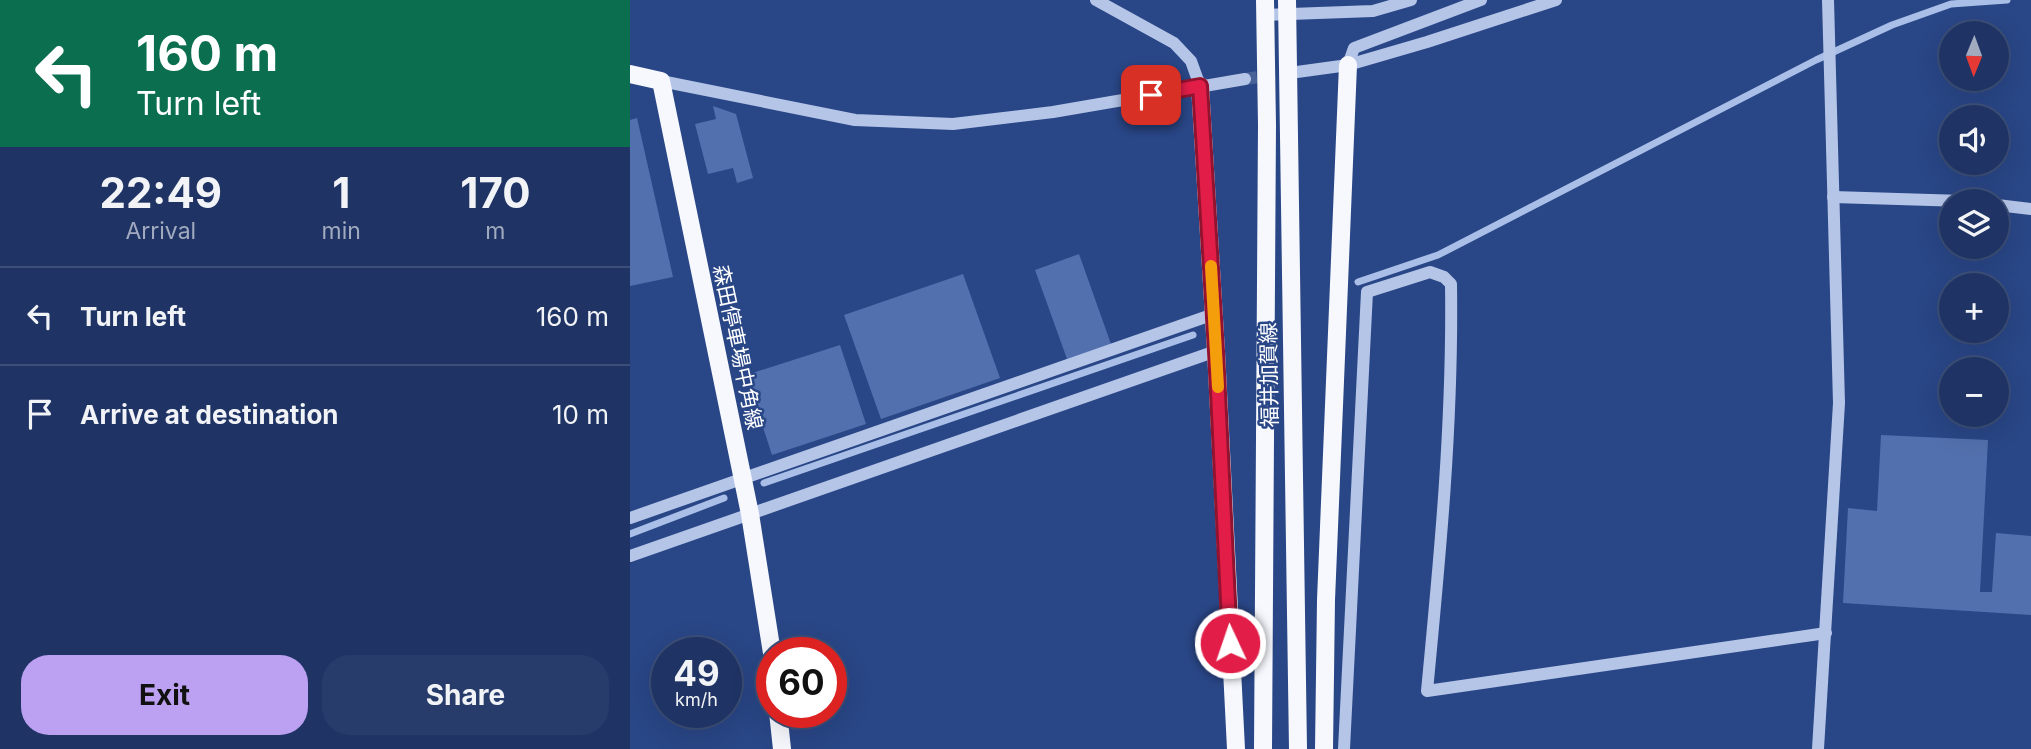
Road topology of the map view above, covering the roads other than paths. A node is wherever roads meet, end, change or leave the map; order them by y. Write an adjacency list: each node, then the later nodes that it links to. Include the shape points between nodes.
1 (1096, 0): 13 (street, via 1174,43 1191,61)
2 (1411, 0): 6 (street, via 1373,11)
3 (1481, 0): 8 (street, via 1354,48)
4 (1556, 0): 8 (street)
5 (1828, 0): 14 (street)
6 (1288, 7): 7 (street); 30 (main road, 福井加賀線)
7 (1266, 8): 29 (main road, 福井加賀線)
8 (1348, 65): 9 (street); 31 (main road)
9 (1297, 72)
10 (630, 74): 12 (main road)
11 (1245, 79): 13 (street)
12 (661, 81): 13 (street, via 855,120 953,124); 20 (main road, 森田停車場中角線)
13 (1200, 86): 18 (main road)
14 (1833, 197): 15 (street); 24 (street, via 1839,403)
15 (1939, 200)
16 (2009, 206): 17 (street)
17 (2031, 209)
18 (1214, 314): 19 (main road); 20 (street)
19 (1216, 351): 21 (street); 28 (main road)
20 (742, 478): 21 (main road, 森田停車場中角線); 22 (street)
21 (750, 514): 23 (street); 25 (main road, 森田停車場中角線)
22 (630, 519)
23 (630, 556)
24 (1826, 633): 32 (street, via 1427,691 1442,542 1452,357 1451,284 1430,272 1367,292); 33 (street)
25 (769, 637)
26 (780, 728): 27 (main road)
27 (782, 749)
28 (1236, 749)
29 (1263, 749)
30 (1298, 749)
31 (1324, 749)
32 (1344, 749)
33 (1818, 749)

